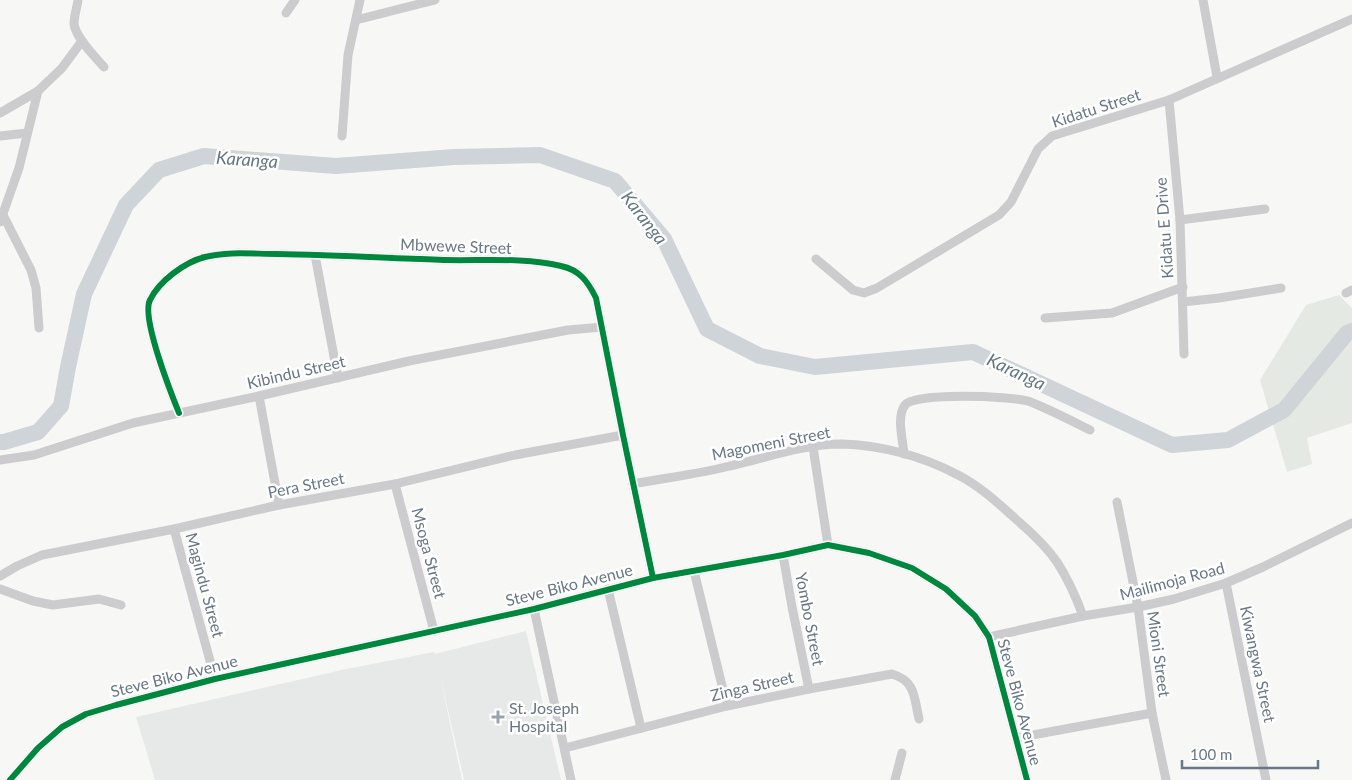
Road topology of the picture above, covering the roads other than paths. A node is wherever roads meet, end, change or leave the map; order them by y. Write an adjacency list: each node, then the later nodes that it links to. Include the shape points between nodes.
1 (78, 0): 9 (street, via 74,24)
2 (295, 0): 6 (street)
3 (360, 0): 8 (street)
4 (435, 0): 8 (street)
5 (1203, 0): 11 (street)
6 (286, 13)
7 (1352, 19): 11 (street, Kidatu Street)
8 (356, 20): 17 (street, via 348,55)
9 (82, 42): 10 (street); 12 (street)
10 (104, 68)
11 (1218, 77): 13 (street, Kidatu Street)
12 (38, 91): 14 (street); 15 (street)
13 (1168, 100): 20 (street, Kidatu E Drive); 22 (street, Kidatu Street, via 1052,136 1038,149 1011,202 999,215 877,288 864,293 853,290)
14 (0, 113)
15 (27, 133): 16 (street); 19 (street, via 19,168)
16 (0, 136)
17 (342, 136)
18 (1265, 208): 20 (street)
19 (1, 217): 27 (street, via 31,270)
20 (1180, 220): 23 (street, Kidatu E Drive)
21 (315, 255): 28 (street, Mbwewe Street, via 508,260 562,266 587,281 596,298); 30 (street); 32 (street, Mbwewe Street, via 224,253 203,257 176,271 157,288 148,302 150,325)
22 (816, 259)
23 (1183, 287): 25 (street, Kidatu E Drive); 26 (street, via 1112,313)
24 (1281, 288): 25 (street)
25 (1184, 302): 29 (street, Kidatu E Drive)
26 (1045, 318)
27 (39, 328)
28 (602, 328): 30 (street, Kibindu Street, via 568,330 466,349); 34 (street, Mbwewe Street)
29 (1184, 354)
30 (338, 378): 31 (street, Kibindu Street)
31 (259, 396): 32 (street, Kibindu Street); 41 (street)
32 (178, 413): 37 (street, Kibindu Street, via 133,423 34,455)
33 (1090, 430): 36 (street, via 1028,401 1013,398 913,399 901,411)
34 (623, 435): 38 (street, Pera Street, via 515,455); 39 (street, Mbwewe Street)
35 (813, 447): 36 (street, Magomeni Street, via 840,444); 39 (street, Magomeni Street); 44 (street)
36 (904, 454): 55 (street, Magomeni Street, via 958,475 1020,522 1056,561 1073,589)
37 (0, 460)
38 (395, 484): 41 (street, Pera Street); 56 (street, Msoga Street)
39 (633, 484): 48 (street, Mbwewe Street)
40 (1117, 502): 53 (street, Mioni Street)
41 (279, 505): 43 (street, Pera Street)
42 (1352, 523): 49 (street, Mailimoja Road)
43 (174, 529): 47 (street, Pera Street, via 42,555); 58 (street, Magindu Street)
44 (828, 545): 45 (street, Steve Biko Avenue); 57 (street, Steve Biko Avenue, via 869,553 912,568 946,589 975,616)
45 (783, 555): 46 (street, Steve Biko Avenue); 59 (street, Yombo Street)
46 (694, 571): 48 (street, Steve Biko Avenue); 60 (street)
47 (0, 576)
48 (653, 578): 51 (street, Steve Biko Avenue)
49 (1226, 583): 53 (street, Mailimoja Road); 72 (street, Kiwangwa Street)
50 (0, 589): 52 (street, via 33,601 53,604 99,599)
51 (608, 589): 54 (street, Steve Biko Avenue); 63 (street)
52 (121, 605)
53 (1138, 608): 55 (street, Mailimoja Road); 61 (street, Mioni Street)
54 (534, 609): 56 (street, Steve Biko Avenue); 65 (street)
55 (1083, 616): 57 (street, Mailimoja Road)
56 (434, 631): 58 (street, Steve Biko Avenue)
57 (989, 637): 64 (street, Steve Biko Avenue)
58 (215, 678): 67 (street, Steve Biko Avenue, via 86,714 62,727)
59 (809, 689): 60 (street, Zinga Street); 62 (street, Zinga Street, via 892,674 908,681)
60 (727, 706): 63 (street, Zinga Street)
61 (1152, 712): 64 (street); 71 (street, Mioni Street)
62 (919, 719)
63 (641, 728): 65 (street, Zinga Street)
64 (1016, 738): 70 (street, Steve Biko Avenue)
65 (565, 748): 68 (street)
66 (902, 753): 69 (street)
67 (10, 780)
68 (571, 780)
69 (895, 780)
70 (1027, 780)
71 (1166, 780)
72 (1266, 780)

